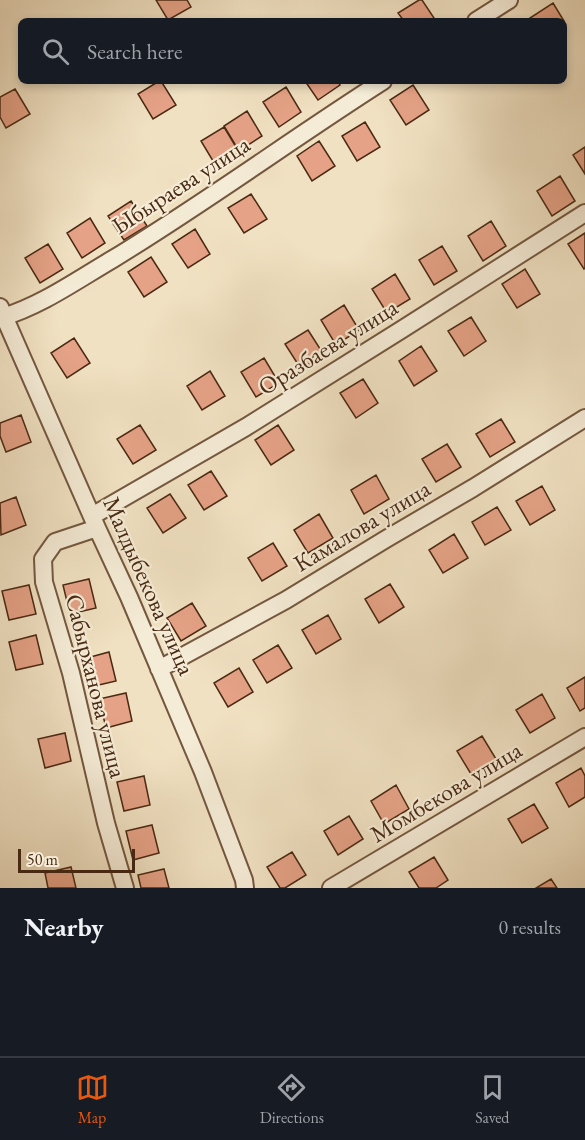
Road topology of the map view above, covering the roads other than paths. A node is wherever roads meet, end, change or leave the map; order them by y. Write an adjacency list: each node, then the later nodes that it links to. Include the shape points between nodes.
1 (509, 0): 2 (street)
2 (481, 18)
3 (377, 84): 5 (street, Ыбыраева улица, via 167,226 47,298)
4 (585, 213): 7 (street, Оразбаева улица)
5 (2, 314): 7 (street, Малдыбекова улица)
6 (585, 418): 8 (street, Камалова улица, via 286,600)
7 (95, 522): 8 (street, Малдыбекова улица); 10 (street, Сабырханова улица, via 55,542 43,559 44,582)
8 (159, 669): 11 (street, Малдыбекова улица, via 203,772)
9 (585, 737): 12 (street, Момбекова улица)
10 (125, 888)
11 (245, 888)
12 (332, 888)

